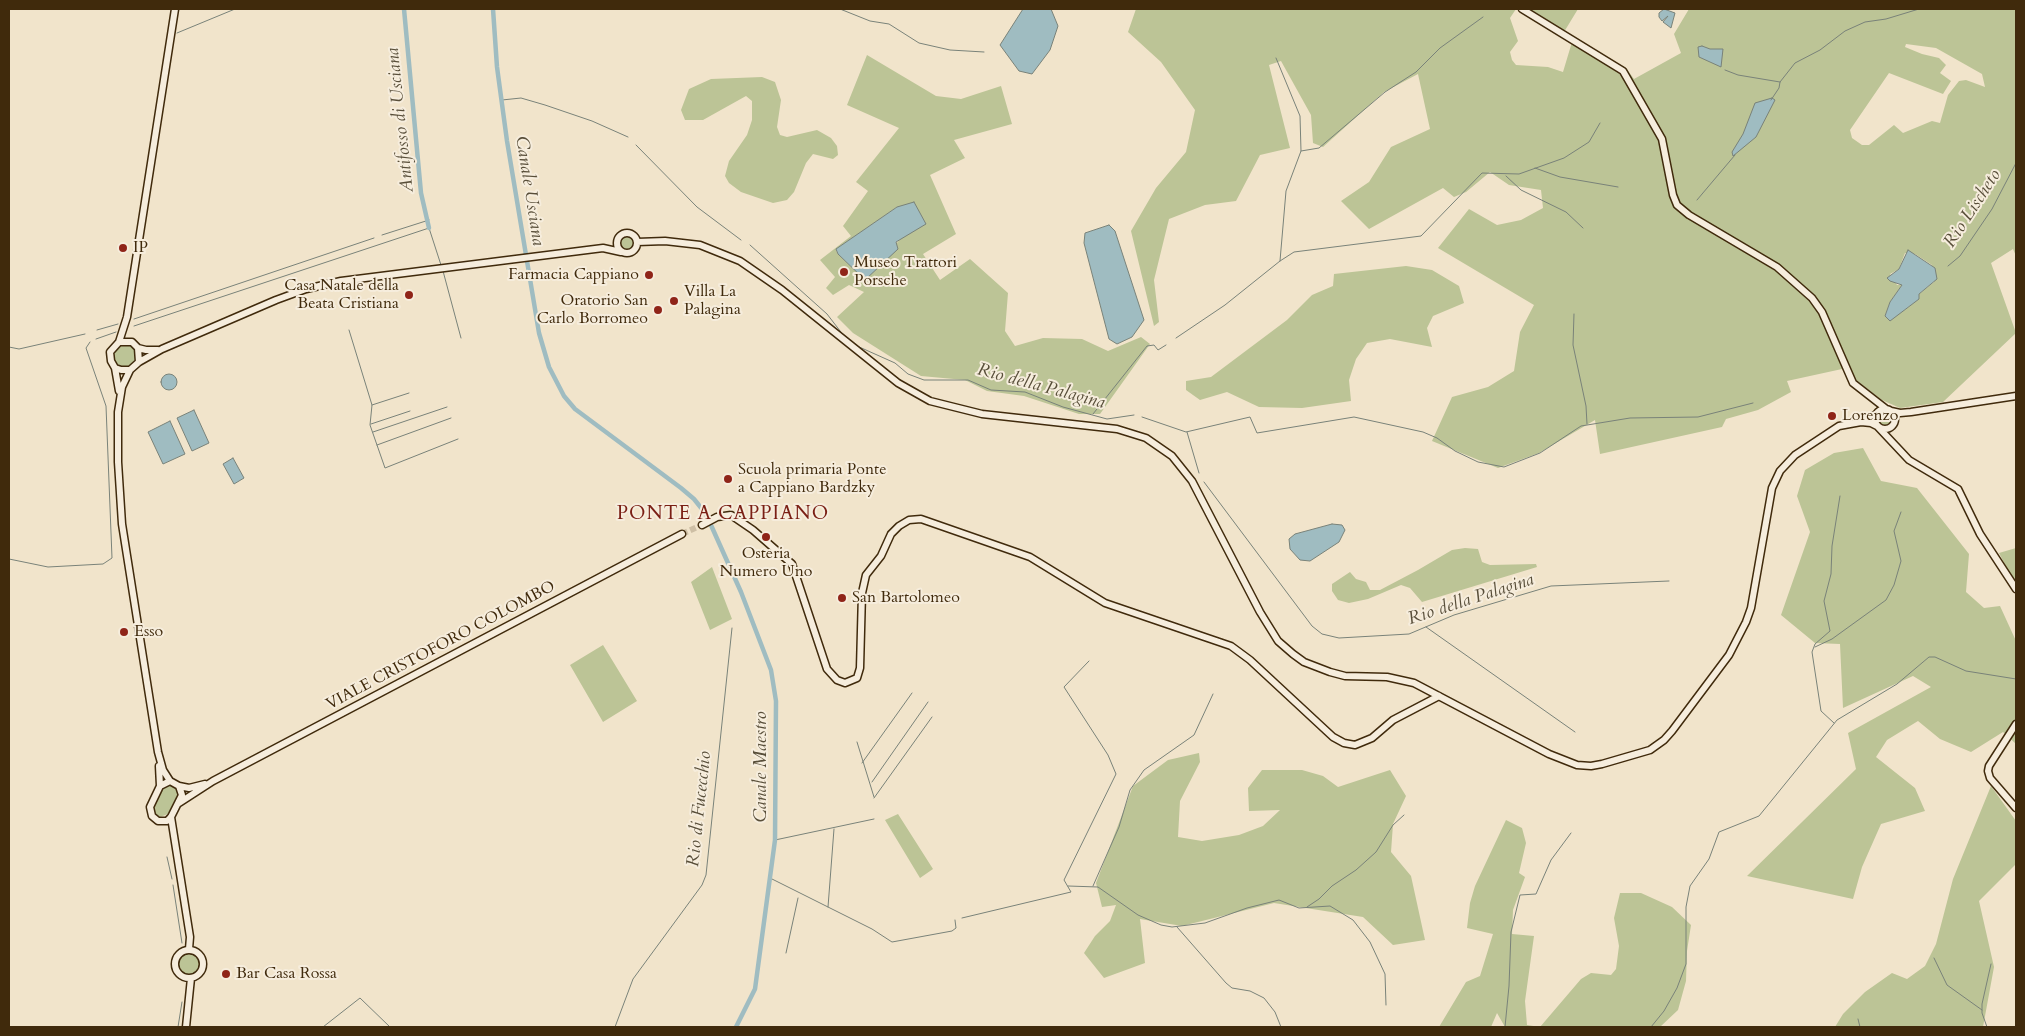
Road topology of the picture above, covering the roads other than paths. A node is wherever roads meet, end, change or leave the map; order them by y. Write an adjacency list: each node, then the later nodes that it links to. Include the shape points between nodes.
1 (175, 9): 7 (main road)
2 (1522, 9): 16 (main road, via 1623,71 1662,139 1677,204 1769,262 1812,298 1822,312 1853,383)
3 (617, 240): 4 (main road, via 627,233); 5 (main road); 6 (main road)
4 (637, 242): 6 (main road, via 631,252); 29 (main road, via 700,245 740,261 782,290 898,384 930,401 982,414 1124,430 1146,438 1172,456 1192,481 1278,641 1316,668 1344,676 1402,679)
5 (603, 248): 6 (main road); 11 (main road, via 341,280 306,289)
6 (621, 252)
7 (127, 317): 8 (main road); 9 (main road)
8 (119, 342): 9 (main road); 13 (main road, via 112,347 110,355)
9 (132, 342): 10 (main road)
10 (138, 348): 11 (main road); 12 (main road)
11 (162, 349): 12 (main road)
12 (139, 362): 14 (main road)
13 (116, 368): 14 (main road); 17 (main road)
14 (130, 370): 17 (main road)
15 (2016, 396): 19 (main road)
16 (1868, 397): 18 (main road); 20 (main road, via 1874,404)
17 (119, 400): 31 (main road, via 122,524)
18 (1888, 410): 19 (main road); 20 (main road); 22 (main road)
19 (1911, 412): 22 (main road)
20 (1875, 414): 21 (main road); 23 (main road)
21 (1861, 422): 23 (main road, via 1870,422); 29 (main road, via 1839,426 1795,455 1780,471 1772,488 1746,622 1729,655 1664,740 1650,750 1602,764 1578,765 1549,754)
22 (1895, 422): 24 (main road)
23 (1878, 427): 24 (main road); 25 (main road)
24 (1890, 428): 25 (main road)
25 (1891, 443): 28 (main road, via 1909,460 1958,489 1980,534)
26 (702, 525): 29 (main road, via 717,517 728,515 736,518 792,564 827,669 837,680 845,683 856,678 860,668 862,593 866,575 881,556 891,534 909,520 922,519 1030,557 1105,603 1231,646 1344,743 1355,745 1372,738 1393,720)
27 (682, 534): 33 (main road, VIALE CRISTOFORO COLOMBO)
28 (2016, 589)
29 (1439, 696)
30 (2016, 724): 37 (main road, via 1988,771 1990,778)
31 (158, 752): 32 (main road); 34 (main road)
32 (170, 781): 34 (main road); 35 (main road)
33 (213, 781): 35 (main road, VIALE CRISTOFORO COLOMBO, via 189,788); 36 (main road, VIALE CRISTOFORO COLOMBO)
34 (160, 786): 39 (main road, via 150,812)
35 (179, 786): 36 (main road, via 182,795)
36 (179, 802): 38 (main road)
37 (2016, 808)
38 (171, 817): 39 (main road); 40 (main road)
39 (161, 822): 40 (main road, via 169,831)
40 (175, 852): 41 (main road, via 190,937)
41 (189, 950): 42 (main road, via 198,953 203,962 200,972); 42 (main road, via 179,954 175,964 179,974)
42 (191, 978): 43 (main road)
43 (186, 1027)

